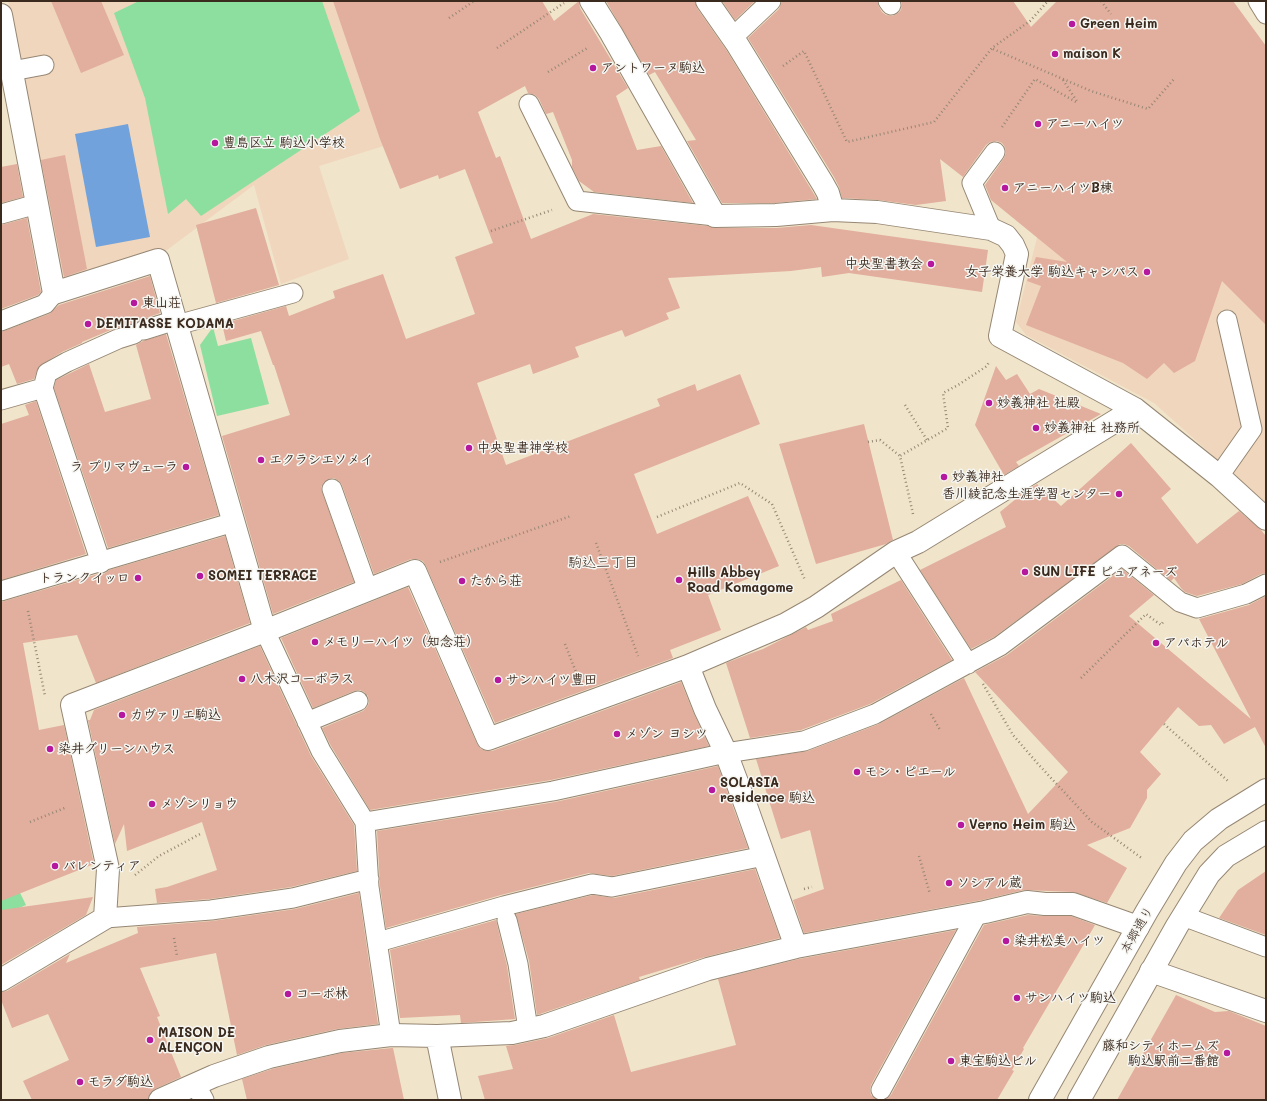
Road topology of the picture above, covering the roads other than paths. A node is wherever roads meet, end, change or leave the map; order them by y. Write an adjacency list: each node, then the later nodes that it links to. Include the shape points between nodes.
1 (590, 1): 15 (street, via 611,33)
2 (707, 1): 7 (street)
3 (771, 1): 7 (lane)
4 (1258, 1): 5 (lane)
5 (1266, 14)
6 (1, 15): 9 (street)
7 (732, 38): 13 (street, via 828,192)
8 (44, 65): 9 (lane)
9 (12, 71): 12 (street)
10 (529, 104): 15 (lane, via 577,201)
11 (995, 152): 16 (lane, via 972,184)
12 (37, 204): 14 (lane); 17 (street)
13 (833, 210): 15 (street); 16 (street, via 877,212)
14 (1, 214)
15 (715, 216)
16 (991, 229): 24 (street, via 1006,236 1017,254 1000,333)
17 (54, 293): 20 (lane, via 45,304); 21 (street, via 158,260)
18 (293, 293): 21 (lane)
19 (1227, 320): 25 (lane, via 1252,429)
20 (1, 321)
21 (176, 323): 22 (lane, via 118,339 47,373); 28 (street)
22 (43, 388): 23 (lane); 30 (lane)
23 (1, 400)
24 (1135, 409): 25 (street); 29 (street, via 918,542)
25 (1219, 476): 27 (street)
26 (332, 489): 32 (lane)
27 (1266, 519)
28 (234, 522): 30 (lane); 34 (street)
29 (896, 552): 35 (lane); 36 (street, via 786,624)
30 (100, 562): 33 (lane)
31 (1266, 584): 35 (lane, via 1246,594 1196,608 1180,602 1122,555 1000,646)
32 (368, 590): 34 (street); 36 (street, via 415,571 488,739)
33 (1, 591)
34 (265, 631): 38 (lane); 45 (street, via 72,705 108,869)
35 (969, 664): 39 (lane, via 875,714 804,741)
36 (688, 666): 39 (street)
37 (358, 701): 38 (lane)
38 (307, 722): 41 (lane)
39 (726, 753): 41 (lane, via 553,791); 43 (street)
40 (1266, 790): 49 (street, 本郷通り, via 1219,819 1193,841 1176,863)
41 (365, 822): 44 (lane)
42 (1266, 832): 47 (street, via 1226,856 1208,874)
43 (764, 856): 50 (lane, via 612,887 592,884); 51 (street)
44 (369, 879): 45 (lane, via 293,898 211,910); 50 (lane)
45 (106, 908): 54 (street)
46 (977, 914): 49 (street, via 1027,902 1073,904); 51 (street); 59 (lane)
47 (1183, 916): 52 (lane); 53 (street)
48 (507, 920): 56 (lane, via 518,964)
49 (1138, 927): 63 (street, 本郷通り)
50 (378, 942): 57 (lane)
51 (796, 947): 56 (street, via 708,969)
52 (1266, 948)
53 (1151, 971): 55 (street); 64 (street)
54 (1, 980)
55 (1266, 1011)
56 (528, 1030): 58 (street)
57 (391, 1035): 58 (street); 60 (street, via 340,1041 269,1057 214,1076)
58 (437, 1036): 62 (street)
59 (881, 1090)
60 (200, 1092): 61 (street)
61 (160, 1100)
62 (450, 1100)
63 (1040, 1100)
64 (1079, 1100)

